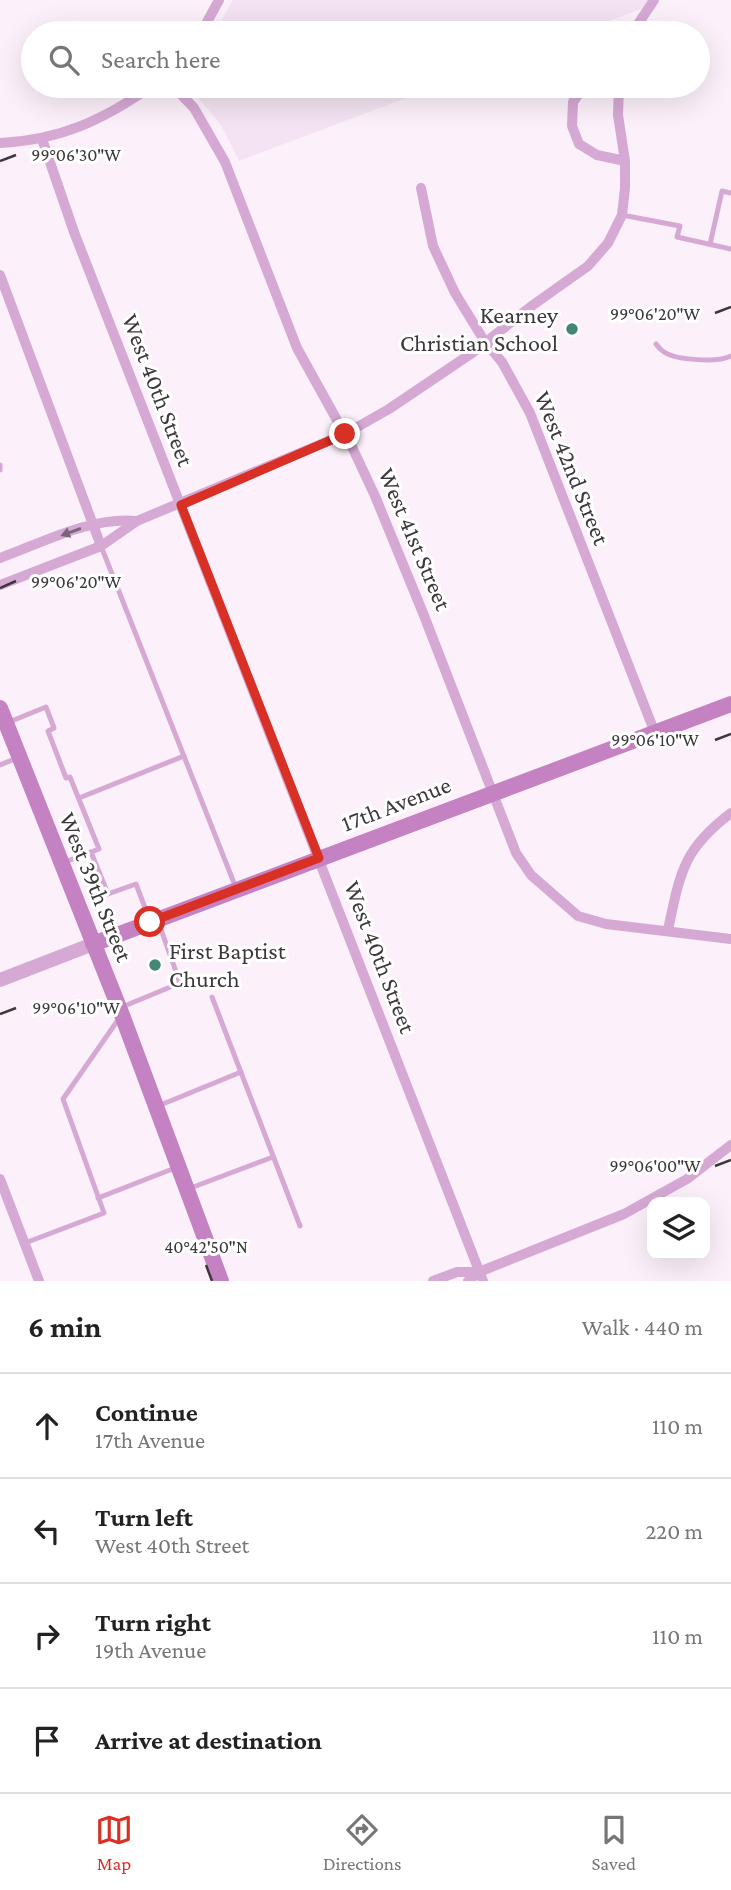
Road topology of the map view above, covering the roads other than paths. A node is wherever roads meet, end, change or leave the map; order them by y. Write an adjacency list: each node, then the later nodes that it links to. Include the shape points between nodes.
1 (219, 0): 3 (street)
2 (654, 0): 4 (street)
3 (208, 21)
4 (640, 21)
5 (133, 98): 9 (street, via 94,122)
6 (184, 98): 21 (street, West 41st Street, via 225,162 297,348)
7 (576, 98): 11 (street, via 572,126 579,144)
8 (619, 98): 11 (street)
9 (42, 139): 10 (street); 22 (street, West 40th Street)
10 (0, 143)
11 (625, 161): 14 (street)
12 (421, 188): 18 (street, West 42nd Street, via 433,246)
13 (731, 193): 15 (lane, via 722,191)
14 (622, 215): 15 (lane, via 680,226 677,237); 18 (street, via 608,243 588,266)
15 (710, 244): 16 (lane)
16 (731, 249)
17 (1, 278): 24 (street)
18 (485, 342): 21 (street); 30 (street, West 42nd Street, via 502,362 530,413)
19 (656, 344): 20 (lane, via 670,355 716,361)
20 (731, 356)
21 (345, 434): 22 (street); 34 (street, West 41st Street, via 375,496)
22 (181, 505): 23 (street); 38 (street, West 40th Street)
23 (137, 521): 24 (street); 25 (street)
24 (93, 524): 25 (street); 26 (street, one-way to 26)
25 (101, 546): 27 (street); 31 (lane)
26 (0, 558)
27 (0, 585)
28 (731, 705): 30 (main road, 17th Avenue)
29 (3, 716): 32 (main road, West 39th Street); 35 (lane, via 46,708 54,728 48,731)
30 (655, 733): 34 (main road, 17th Avenue)
31 (184, 756): 35 (lane); 40 (lane)
32 (20, 757): 33 (lane); 39 (main road, West 39th Street)
33 (0, 765)
34 (492, 792): 38 (main road, 17th Avenue); 42 (street, West 41st Street, via 516,853 531,875 578,916 606,924)
35 (79, 798): 37 (lane, via 99,849)
36 (731, 813): 42 (street, via 708,830 686,860)
37 (91, 852): 39 (lane); 41 (lane, via 108,894 136,884)
38 (319, 858): 40 (main road, 17th Avenue); 58 (street, West 40th Street)
39 (62, 864): 44 (main road, West 39th Street)
40 (237, 889): 41 (main road, 17th Avenue)
41 (154, 920): 44 (main road, 17th Avenue); 47 (lane, via 180,983)
42 (668, 930): 43 (street, West 41st Street)
43 (731, 939)
44 (93, 944): 45 (street, 17th Avenue); 47 (main road, West 39th Street)
45 (0, 980)
46 (212, 997): 48 (lane)
47 (120, 1012): 49 (main road, West 39th Street); 55 (lane, via 63,1100)
48 (241, 1072): 49 (lane); 51 (lane)
49 (155, 1107): 52 (main road, West 39th Street)
50 (731, 1145): 58 (street, via 687,1179 624,1214)
51 (273, 1157): 54 (lane); 56 (lane)
52 (178, 1167): 54 (main road, West 39th Street); 55 (lane)
53 (0, 1179): 57 (street)
54 (186, 1189): 60 (main road, West 39th Street)
55 (98, 1198): 57 (lane, via 104,1213)
56 (300, 1226)
57 (25, 1243): 59 (street)
58 (481, 1276): 61 (street, via 457,1272); 62 (street)
59 (39, 1281)
60 (221, 1281)
61 (433, 1281)
62 (468, 1281)

